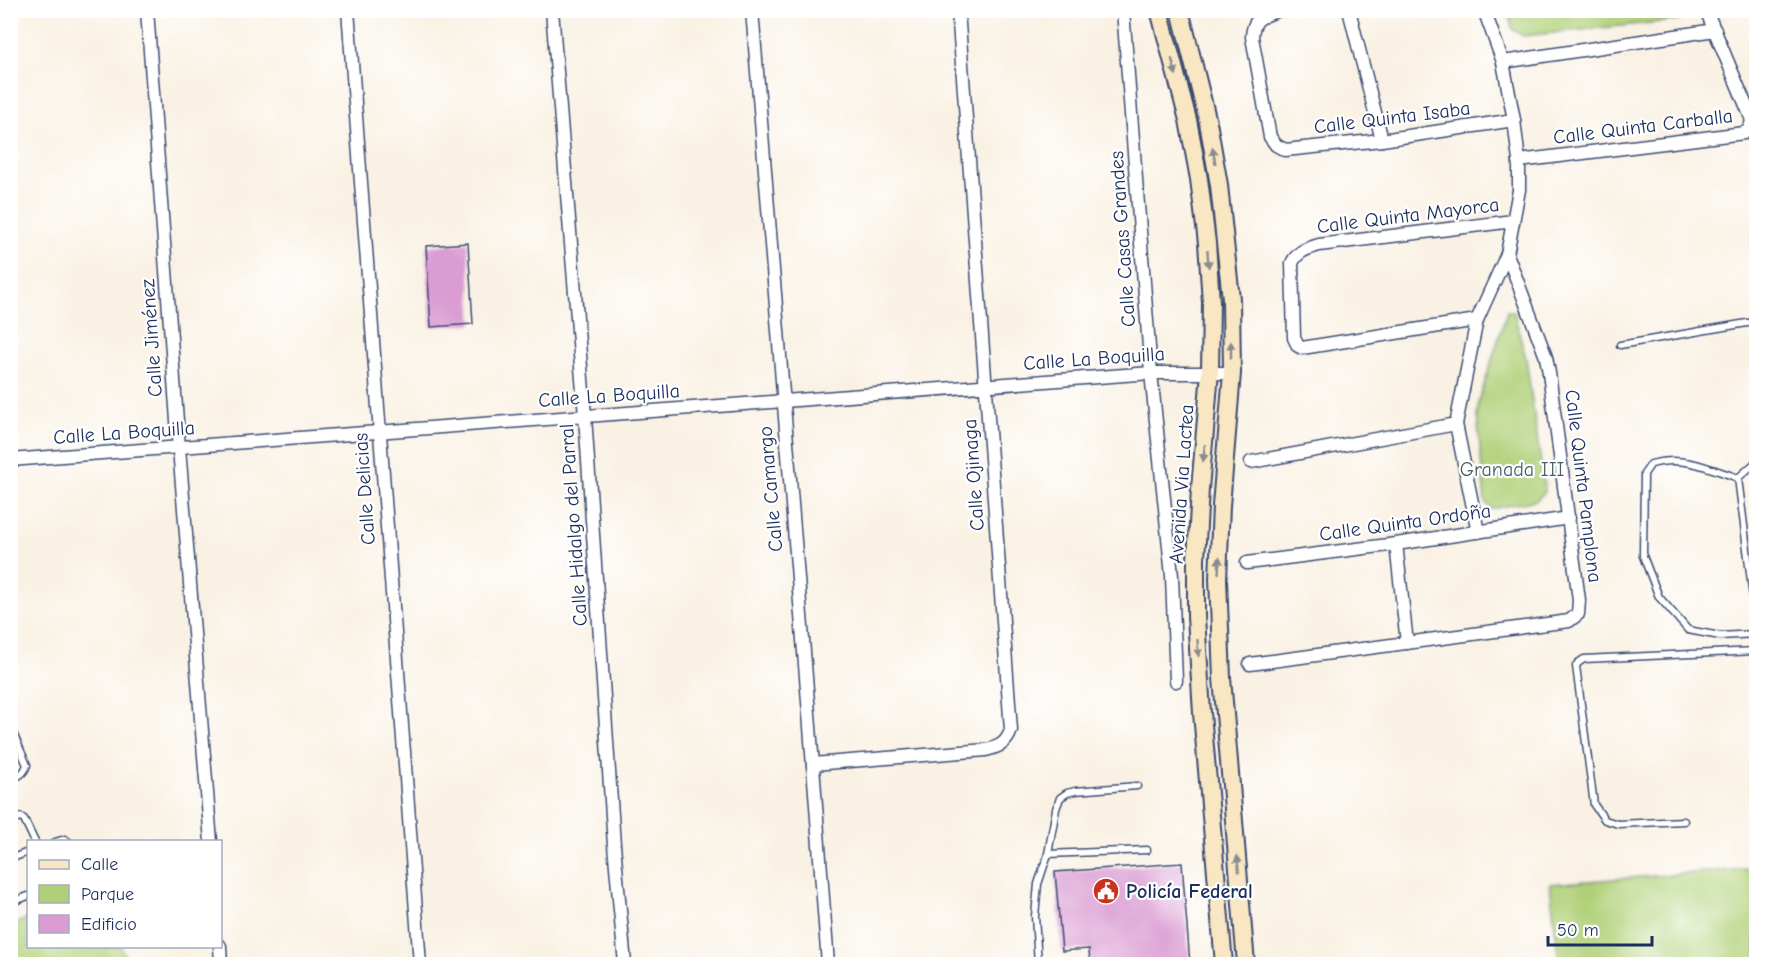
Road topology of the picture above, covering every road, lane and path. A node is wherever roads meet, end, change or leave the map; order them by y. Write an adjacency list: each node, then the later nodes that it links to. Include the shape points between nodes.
1 (147, 10): 31 (street, Calle Jiménez)
2 (348, 10): 30 (street, Calle Delicias)
3 (552, 10): 28 (street, Calle Hidalgo del Parral)
4 (752, 10): 27 (street, Calle Camargo)
5 (958, 10): 26 (street, Calle Ojinaga)
6 (1124, 10): 24 (street, Calle Casas Grandes)
7 (1160, 10): 23 (main road, Avenida Via Lactea, one-way to 23, via 1199,179 1211,302)
8 (1180, 10): 25 (main road, one-way to 8, via 1231,299 1219,185)
9 (1279, 10): 16 (street, Calle Quinta Isaba, via 1258,19 1252,37 1270,137 1276,145 1285,150)
10 (1349, 10): 16 (street)
11 (1484, 10): 14 (street)
12 (1706, 10): 13 (street, Calle Quinta Carballa)
13 (1715, 30): 14 (street); 17 (street, Calle Quinta Carballa, via 1750,115 1749,130)
14 (1503, 62): 15 (street)
15 (1514, 120): 16 (street, Calle Quinta Isaba); 17 (street)
16 (1382, 140)
17 (1520, 161): 18 (street)
18 (1513, 221): 19 (street); 20 (street, Calle Quinta Mayorca, via 1319,245 1296,254 1292,263 1294,338 1302,348)
19 (1507, 254): 20 (street); 36 (street, Calle Quinta Pamplona, via 1546,357)
20 (1477, 320): 29 (street)
21 (1756, 323): 22 (lane)
22 (1620, 345)
23 (1210, 372): 24 (street, Calle La Boquilla); 25 (street, Calle La Boquilla); 66 (main road, Avenida Via Lactea, one-way to 66, via 1198,513 1196,616)
24 (1151, 373): 26 (street, Calle La Boquilla); 45 (street, Calle Casas Grandes, via 1172,576)
25 (1232, 373): 67 (main road, one-way to 25, via 1222,678 1218,579)
26 (986, 385): 27 (street, Calle La Boquilla); 47 (street, Calle Ojinaga, via 1010,735 1002,744 986,750)
27 (782, 401): 28 (street, Calle La Boquilla); 47 (street, Calle Camargo)
28 (585, 416): 30 (street, Calle La Boquilla); 63 (street, Calle Hidalgo del Parral)
29 (1456, 424): 33 (street); 37 (street)
30 (379, 432): 31 (street, Calle La Boquilla); 62 (street, Calle Delicias)
31 (178, 448): 32 (street, Calle La Boquilla); 53 (street, Calle Jiménez)
32 (10, 460)
33 (1251, 462)
34 (1756, 462): 35 (lane)
35 (1738, 478): 40 (lane); 41 (lane, via 1691,462 1666,459 1651,464 1644,474 1643,556 1659,597 1688,630 1720,636)
36 (1569, 518): 37 (street, Calle Quinta Ordoña); 42 (street, Calle Quinta Pamplona, via 1580,609 1575,618)
37 (1478, 532): 38 (street, Calle Quinta Ordoña)
38 (1396, 544): 39 (street, Calle Quinta Ordoña); 42 (street)
39 (1247, 563)
40 (1756, 621)
41 (1756, 634)
42 (1407, 643): 44 (street, Calle Quinta Pamplona)
43 (1756, 651): 51 (lane, via 1584,659 1576,666 1594,805 1605,820 1618,824)
44 (1250, 664)
45 (1176, 681)
46 (10, 726): 48 (lane, via 27,765 20,776)
47 (813, 764): 64 (street, Calle Camargo)
48 (10, 780)
49 (1137, 786): 56 (lane, via 1074,791 1060,798)
50 (10, 821): 52 (lane, via 24,819)
51 (1684, 821)
52 (34, 840)
53 (211, 840)
54 (1147, 850): 56 (lane)
55 (27, 852): 57 (lane)
56 (1048, 854): 65 (lane, via 1038,884 1035,916)
57 (10, 859)
58 (27, 896): 59 (lane)
59 (10, 903)
60 (220, 948): 61 (street)
61 (221, 964)
62 (420, 964)
63 (625, 964)
64 (828, 964)
65 (1038, 964)
66 (1224, 964)
67 (1246, 964)

